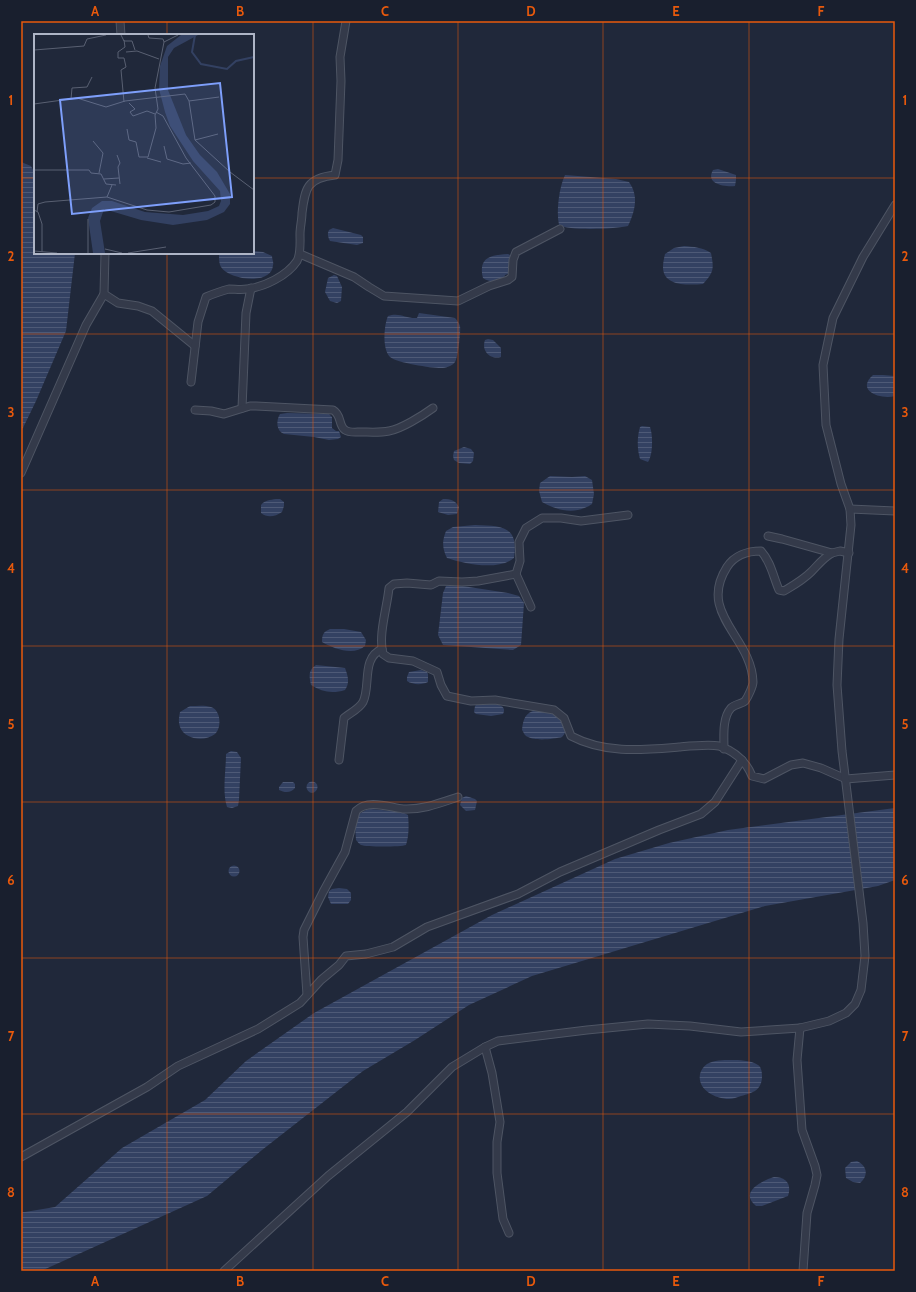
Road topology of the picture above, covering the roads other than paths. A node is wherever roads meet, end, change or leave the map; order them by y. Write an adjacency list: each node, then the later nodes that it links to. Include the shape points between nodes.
1 (120, 21): 3 (street)
2 (346, 21): 7 (street, via 340,57 338,160 335,175 315,180 305,192)
3 (121, 34)
4 (895, 206): 16 (street, via 863,257 833,318 823,365 826,425)
5 (560, 230): 7 (street, via 516,252 512,277 508,280 458,301 384,296 354,277)
6 (105, 254): 9 (street)
7 (300, 254): 8 (street, via 282,275)
8 (251, 288): 10 (street, via 230,289 206,297 198,322); 12 (street, via 246,313)
9 (104, 294): 10 (street, via 118,303 152,311); 15 (street, via 86,325)
10 (195, 346): 11 (street)
11 (191, 382)
12 (242, 408): 13 (street, via 256,406 333,410 338,413 344,430 362,432 390,431 415,420); 14 (street, via 224,414)
13 (433, 408)
14 (195, 410)
15 (21, 473)
16 (850, 509): 17 (street); 20 (street)
17 (895, 511)
18 (628, 515): 22 (street, via 581,521 542,518 526,528 519,542 520,561)
19 (768, 536): 21 (street)
20 (849, 552): 21 (street); 29 (street, via 839,639 837,685)
21 (832, 553): 25 (street, via 824,557 805,577 784,591 779,590 770,564 760,551 744,554 731,561 723,574 718,588 720,610 745,653 752,672 753,684 744,701 732,708 724,723)
22 (516, 574): 23 (street); 24 (street, via 478,581 439,581 431,585 394,584 389,588)
23 (531, 607)
24 (382, 649): 25 (street, via 383,654 389,658 413,661 437,672 447,696 471,701 495,700 554,710 564,718 570,736 582,742 631,750 700,746 718,746); 26 (street, via 375,652 370,663 364,701 344,718)
25 (724, 749): 27 (street)
26 (339, 760)
27 (742, 760): 29 (street, via 752,776 764,779 791,765 803,762); 31 (street, via 715,802 701,814 560,872 518,894 427,927 393,947 346,956)
28 (895, 775): 29 (street)
29 (846, 780): 32 (street, via 863,923 865,956 861,990 855,1004 846,1013)
30 (458, 797): 31 (street, via 422,808 371,804 360,806 356,811 345,852 304,930)
31 (307, 995): 34 (street, via 300,1003 258,1029 178,1066 147,1087)
32 (800, 1028): 33 (street, via 741,1032 648,1024 498,1041); 37 (street, via 798,1067 802,1130 817,1175 807,1213)
33 (485, 1047): 35 (street, via 500,1122 497,1142 498,1184 502,1219); 36 (street, via 452,1067 407,1112 328,1176)
34 (21, 1157)
35 (509, 1233)
36 (224, 1271)
37 (802, 1271)

